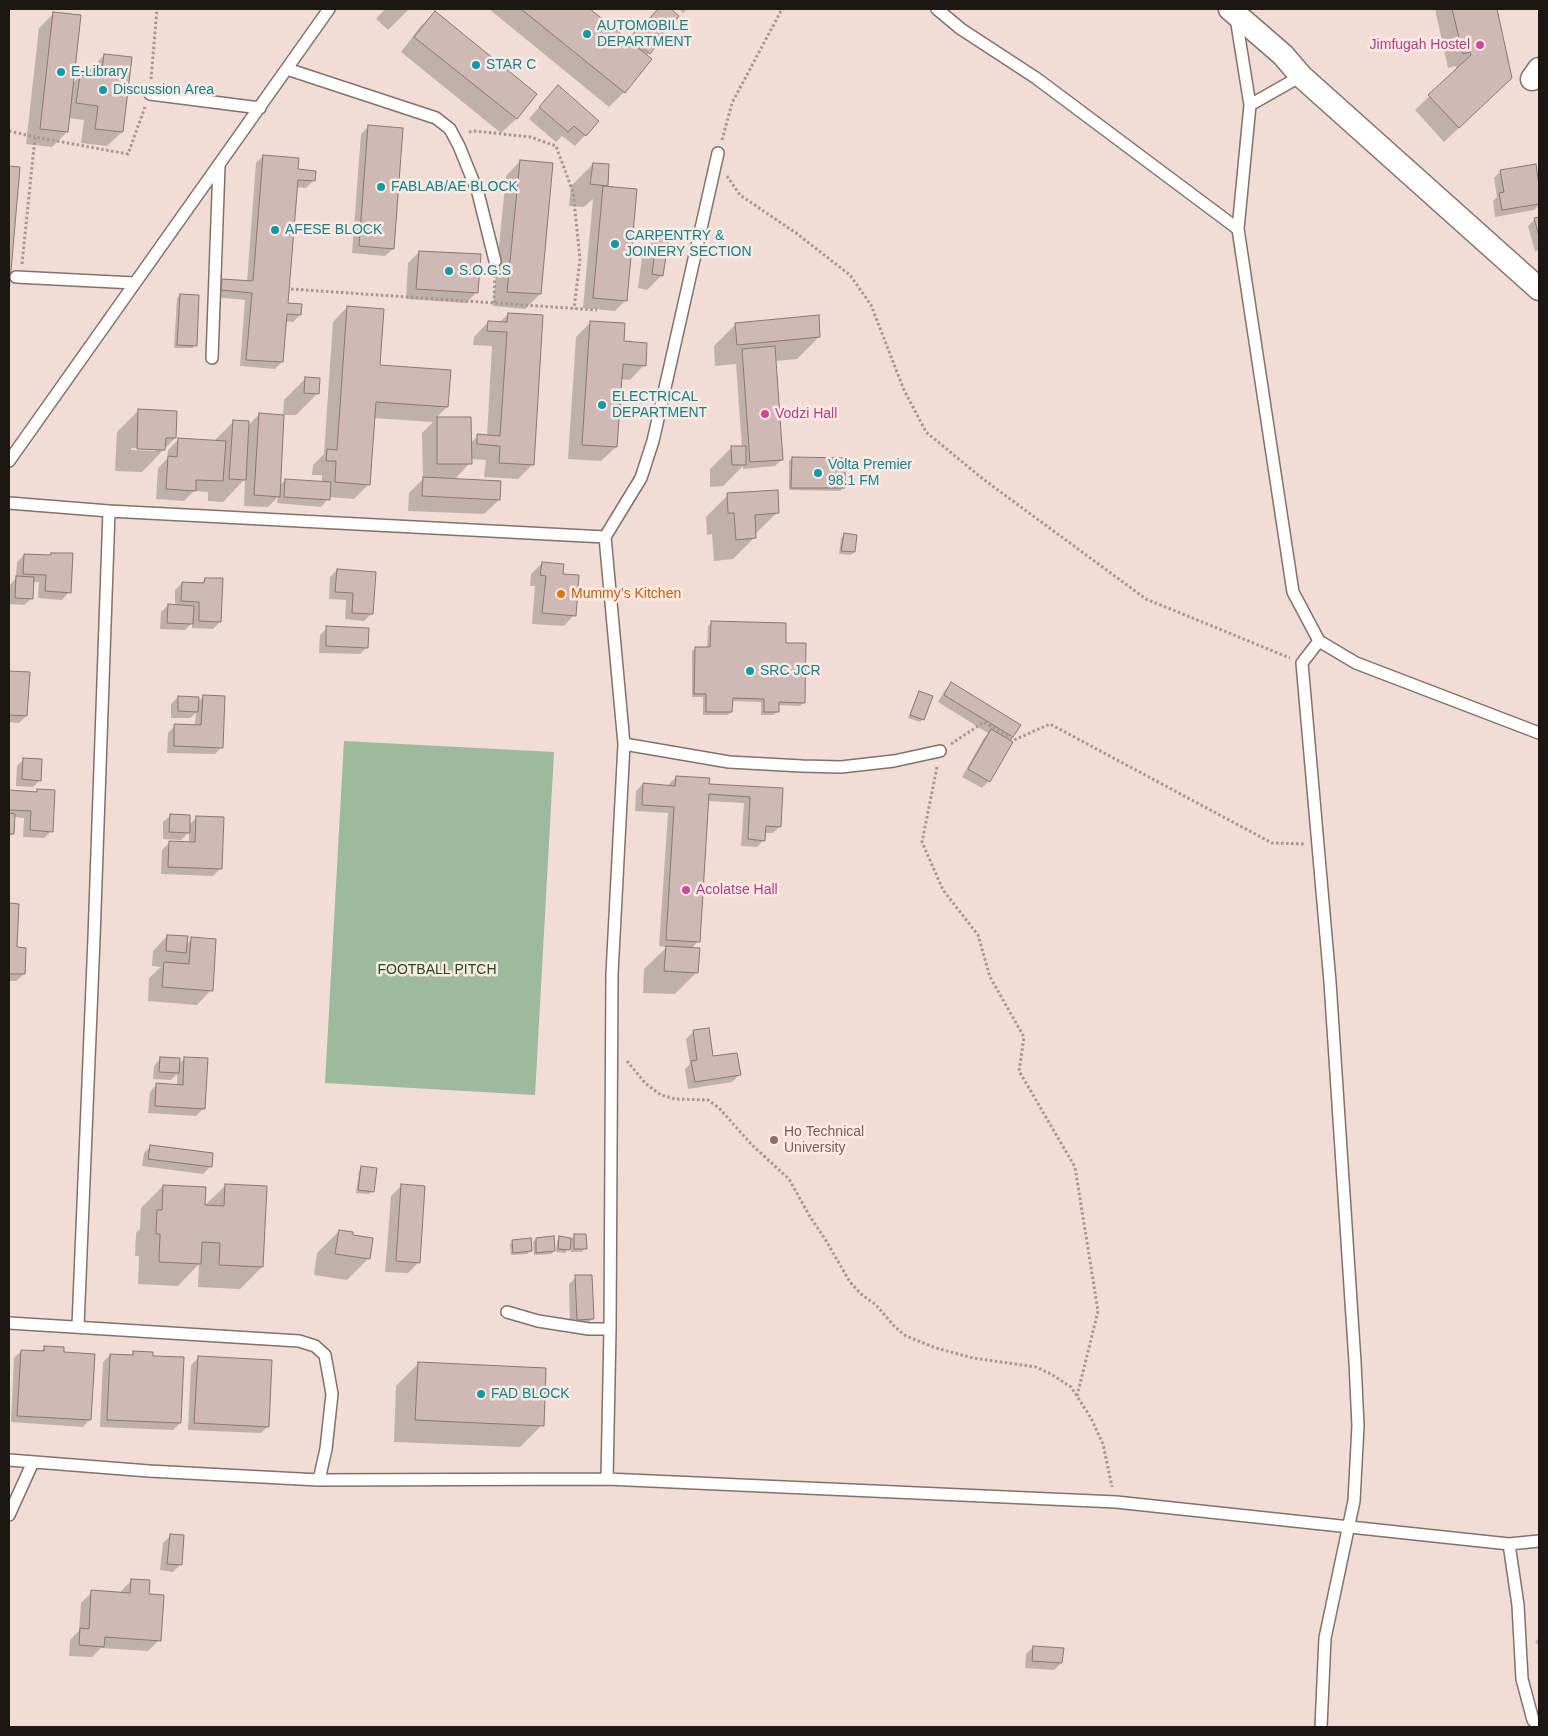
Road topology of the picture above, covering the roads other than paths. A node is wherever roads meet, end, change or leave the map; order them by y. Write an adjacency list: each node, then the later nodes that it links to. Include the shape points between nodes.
1 (329, 9): 4 (lane)
2 (937, 9): 11 (lane, via 961,29 1036,78)
3 (1236, 10): 5 (street); 7 (lane)
4 (287, 70): 8 (lane); 12 (lane, via 436,118 450,129 478,193)
5 (1301, 76): 7 (lane); 15 (street)
6 (150, 94): 8 (lane)
7 (1250, 105): 11 (lane)
8 (260, 108): 10 (lane)
9 (718, 153): 20 (lane, via 653,441 640,478)
10 (219, 166): 14 (lane); 16 (lane)
11 (1238, 229): 21 (lane, via 1293,592)
12 (495, 261)
13 (18, 277): 14 (lane)
14 (134, 283): 17 (lane)
15 (1539, 289)
16 (212, 358)
17 (9, 461)
18 (9, 503): 19 (lane)
19 (109, 511): 20 (lane); 27 (lane)
20 (605, 537): 23 (lane)
21 (1319, 640): 22 (lane, via 1356,663); 34 (lane, via 1302,663 1330,982 1355,1362 1358,1426)
22 (1539, 734)
23 (624, 744): 24 (lane, via 729,762 802,766 859,765); 28 (lane, via 612,974)
24 (940, 752)
25 (507, 1312): 28 (lane, via 538,1321)
26 (9, 1323): 27 (lane)
27 (78, 1326): 32 (lane, via 299,1342 315,1346 325,1355 332,1394)
28 (610, 1329): 31 (lane)
29 (9, 1460): 30 (lane)
30 (33, 1462): 32 (lane); 33 (lane)
31 (606, 1479): 32 (lane); 34 (lane, via 1116,1502)
32 (319, 1480)
33 (9, 1515)
34 (1349, 1526): 36 (lane); 37 (lane, via 1325,1638)
35 (1539, 1541): 36 (lane)
36 (1509, 1544): 38 (lane, via 1518,1605 1522,1678 1533,1720)
37 (1321, 1727)
38 (1539, 1727)

